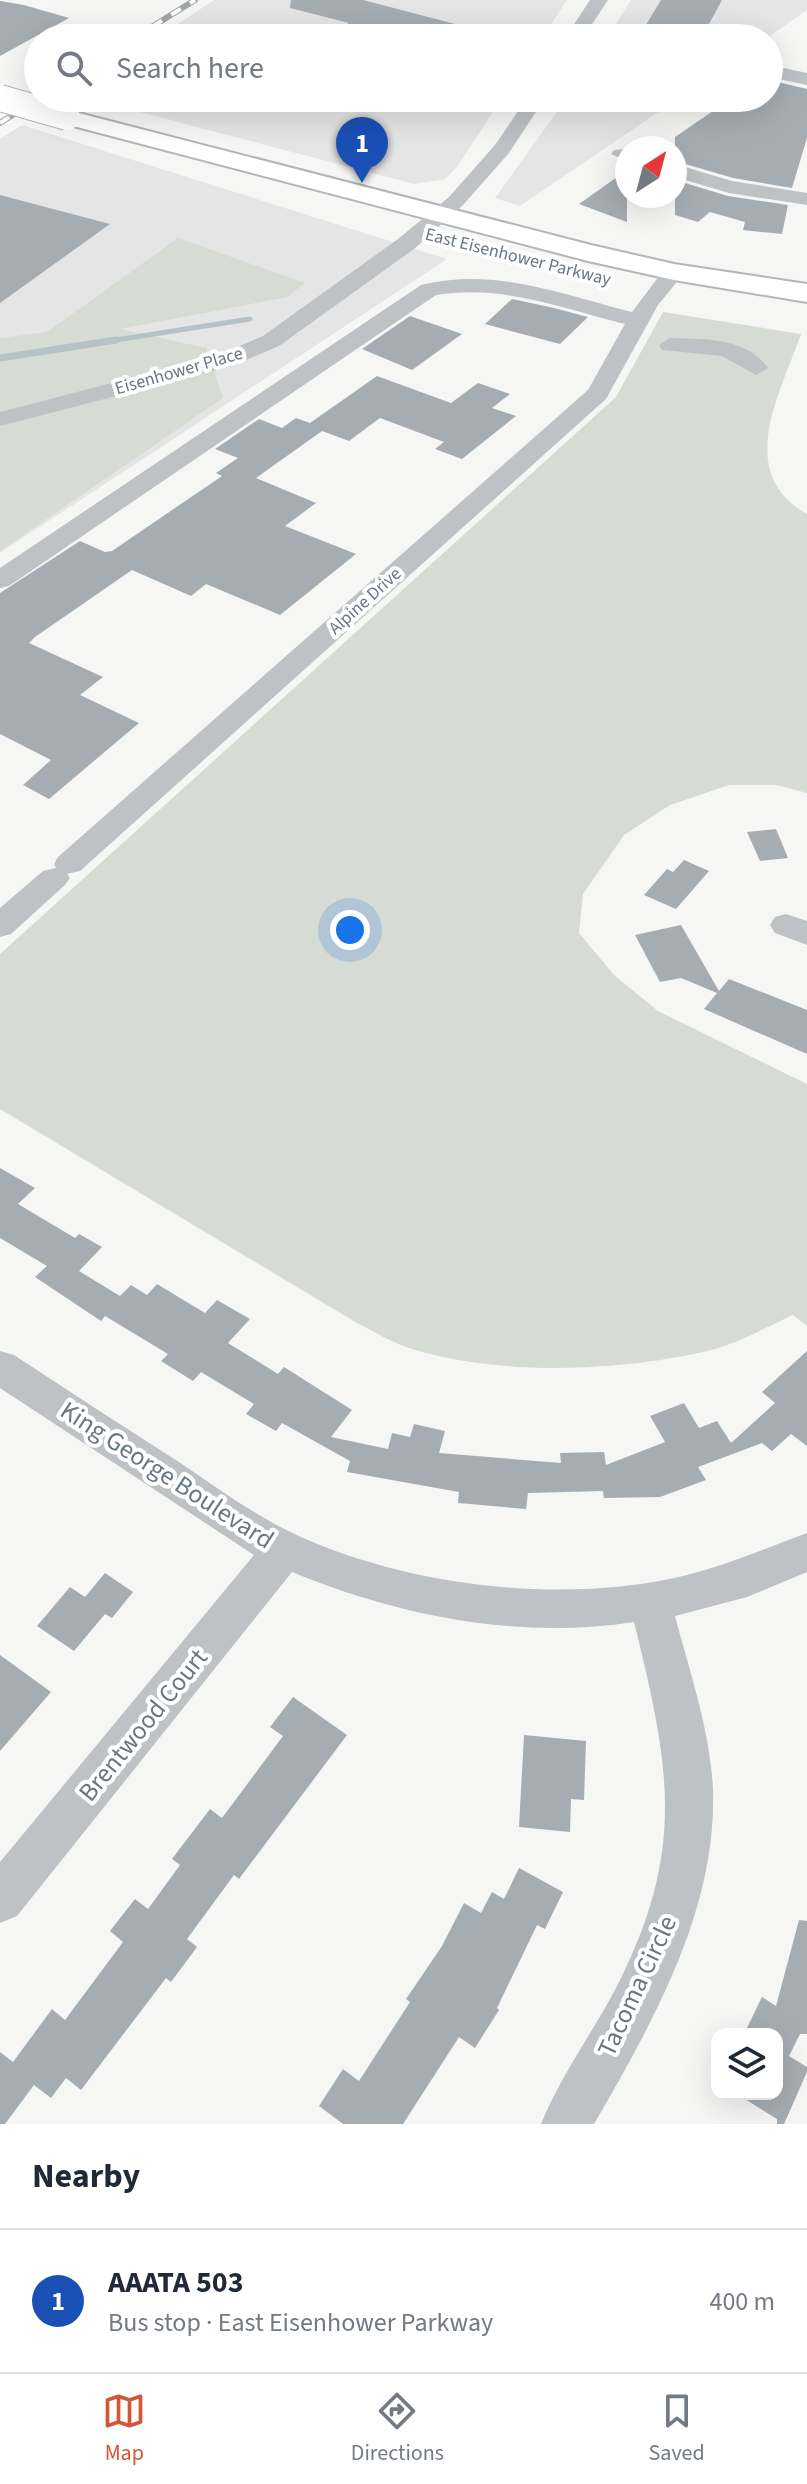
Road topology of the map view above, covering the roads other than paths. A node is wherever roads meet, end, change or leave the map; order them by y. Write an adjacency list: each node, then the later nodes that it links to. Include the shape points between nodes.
1 (599, 0): 2 (street)
2 (583, 24)
3 (783, 74): 4 (street)
4 (807, 79)
5 (0, 98): 6 (main road, East Eisenhower Parkway, bridge)
6 (24, 105)
7 (49, 112): 11 (main road, East Eisenhower Parkway, bridge)
8 (527, 112): 11 (street, Eisenhower Place, via 502,149)
9 (687, 174): 10 (street, via 729,187)
10 (807, 199)
11 (430, 224): 12 (main road, East Eisenhower Parkway, via 459,246); 17 (street, Eisenhower Place, via 271,341 247,352)
12 (666, 282): 13 (main road, East Eisenhower Parkway); 14 (main road, East Eisenhower Parkway); 15 (street, Alpine Drive)
13 (807, 293)
14 (807, 312)
15 (635, 329): 16 (street, via 667,350 736,352); 18 (street, via 493,284 429,290); 19 (street, Alpine Drive, via 590,401)
16 (756, 368)
17 (0, 419)
18 (0, 580)
19 (0, 926)
20 (0, 1367): 21 (street, King George Boulevard)
21 (284, 1550): 23 (street, King George Boulevard, via 342,1574 410,1592 567,1608); 24 (street, Brentwood Court)
22 (807, 1552): 23 (street, King George Boulevard, via 768,1573)
23 (651, 1604): 25 (street, Tacoma Circle, via 690,1789 684,1868 664,1939 628,2018)
24 (0, 1899)
25 (566, 2124)

